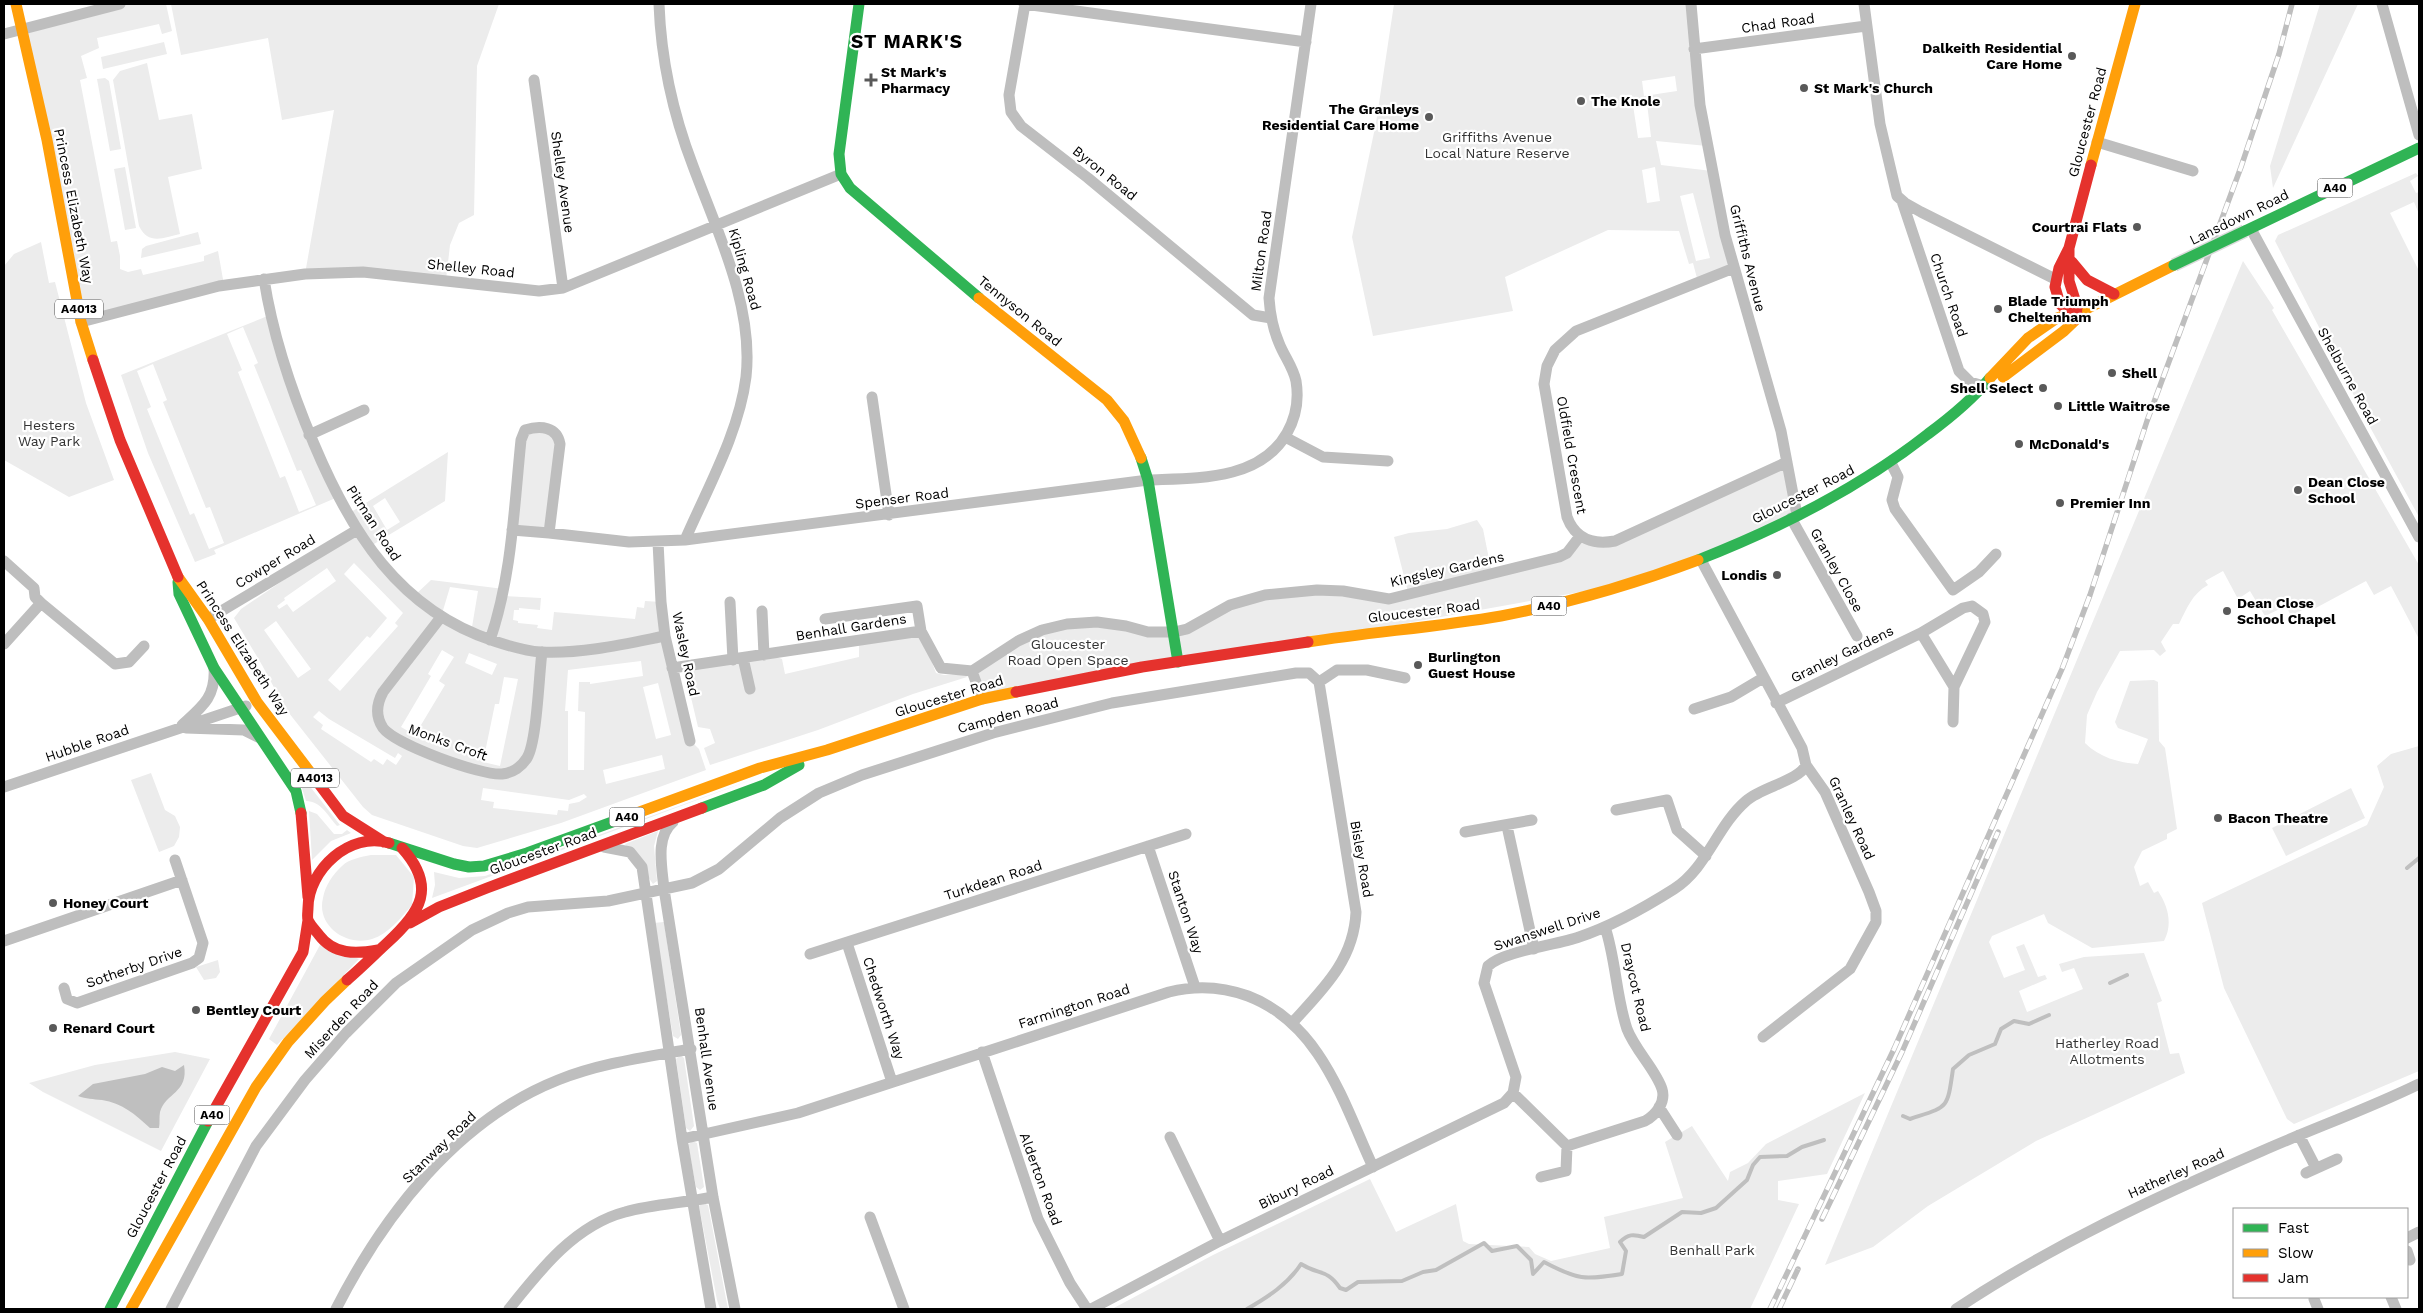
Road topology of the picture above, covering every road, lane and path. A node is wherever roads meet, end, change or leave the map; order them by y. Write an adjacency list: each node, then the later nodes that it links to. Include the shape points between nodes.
1 (16, 4): 12 (main road, Princess Elizabeth Way / A4013)
2 (120, 4): 12 (street)
3 (659, 4): 23 (street, Kipling Road, via 662,45 674,106)
4 (859, 4): 21 (main road, via 839,154)
5 (1025, 4): 14 (street); 34 (street, Byron Road, via 1009,95 1011,112 1017,122 1253,314)
6 (1311, 4): 14 (street, Milton Road)
7 (1691, 4): 15 (street, Griffiths Avenue)
8 (1864, 4): 11 (street, Church Road)
9 (2135, 4): 18 (main road, Gloucester Road)
10 (2382, 4): 17 (street)
11 (1866, 26): 15 (street, Chad Road); 22 (street, Church Road, via 1880,124 1893,184)
12 (22, 28): 13 (street); 35 (main road, Princess Elizabeth Way / A4013)
13 (4, 34)
14 (1306, 42): 34 (street, Milton Road, via 1270,292)
15 (1694, 49): 27 (street, Griffiths Avenue, via 1707,146)
16 (534, 80): 30 (street, Shelley Avenue)
17 (2419, 135)
18 (2097, 142): 20 (street); 25 (main road, Gloucester Road)
19 (2419, 148): 24 (main road, Lansdown Road / A40)
20 (2193, 171)
21 (841, 174): 23 (street, Shelley Road); 45 (main road, Tennyson Road, via 850,188 1116,409 1138,447)
22 (1902, 201): 29 (street); 37 (street, Church Road, via 1959,371)
23 (716, 225): 30 (street, Shelley Road); 53 (street, Kipling Road, via 744,320 746,376 734,427)
24 (2248, 230): 31 (main road, Lansdown Road / A40, bridge); 52 (street, Shelburne Road)
25 (2069, 248): 26 (main road, Gloucester Road); 29 (main road, Gloucester Road)
26 (2072, 262): 31 (main road, via 2087,280); 33 (main road, Gloucester Road, via 2069,284)
27 (1734, 268): 43 (street, Griffiths Avenue, via 1781,432); 51 (street, Oldfield Crescent, via 1576,331 1550,358 1544,384 1553,442 1567,518)
28 (264, 279): 30 (street, Shelley Road, via 363,272 539,291); 35 (street, Shelley Road, via 218,286); 40 (street, Pitman Road, via 280,354)
29 (2054, 279): 32 (main road)
30 (563, 288)
31 (2114, 294): 33 (main road, Lansdown Road / A40)
32 (2058, 302): 33 (main road); 36 (main road, via 2038,322)
33 (2078, 313): 36 (main road, Gloucester Road / A40); 37 (main road, Gloucester Road / A40, via 2010,373)
34 (1271, 318): 41 (street, Milton Road, via 1278,342 1293,370 1297,390 1296,410)
35 (81, 322): 58 (main road, Princess Elizabeth Way / A4013, via 134,476)
36 (2028, 338): 37 (main road, Gloucester Road / A40)
37 (1982, 388): 44 (main road, Gloucester Road / A40)
38 (872, 397): 46 (street)
39 (364, 410): 40 (street)
40 (310, 434): 48 (street, Pitman Road, via 338,497)
41 (1285, 437): 42 (street, via 1323,457); 45 (street, Milton Road, via 1263,460 1245,468 1214,475)
42 (1388, 461)
43 (1786, 462): 47 (street, Griffiths Avenue); 51 (street, via 1615,541 1599,543)
44 (1891, 463): 47 (main road, Gloucester Road / A40, via 1847,490); 55 (street, via 1898,477 1892,500 1894,509 1953,590 1979,572)
45 (1148, 480): 46 (street, Spenser Road); 66 (main road, Tennyson Road)
46 (889, 515): 53 (street, Spenser Road)
47 (1794, 516): 56 (main road, Gloucester Road / A40); 69 (street, Granley Close)
48 (357, 530): 62 (street, Pitman Road, via 391,575); 63 (street, Cowper Road)
49 (512, 530): 50 (street, Spenser Road); 50 (street, via 521,440 525,430 534,428 556,433 560,444); 70 (street, via 504,590)
50 (549, 533): 54 (street, Spenser Road)
51 (1580, 536): 66 (street, Kingsley Gardens, via 1567,553 1559,557 1389,599 1337,590 1286,592 1237,603 1216,611 1187,629)
52 (2419, 537)
53 (685, 540): 54 (street, Spenser Road)
54 (658, 542): 68 (street, Wasley Road)
55 (1996, 554)
56 (1701, 560): 76 (main road, Gloucester Road / A40, via 1607,592 1535,609); 81 (street, Granley Road)
57 (4, 561): 60 (street, via 34,588 35,597)
58 (178, 578): 63 (main road, Princess Elizabeth Way / A4013); 77 (main road, Princess Elizabeth Way / A4013, via 179,594)
59 (730, 602): 75 (street)
60 (41, 603): 71 (street); 72 (street, via 115,664 129,662)
61 (762, 611): 74 (street)
62 (440, 616): 70 (street, Pitman Road, via 455,626); 73 (street, Monks Croft, via 383,692 378,715 386,731 402,742 459,764 500,774 513,771 524,762 532,744)
63 (208, 619): 86 (main road, Princess Elizabeth Way / A4013)
64 (824, 619): 65 (street, via 917,606)
65 (921, 631): 74 (street, Benhall Gardens); 79 (street, Benhall Gardens, via 941,668)
66 (1174, 632): 76 (main road, Tennyson Road); 79 (street, Kingsley Gardens, via 1148,632 1097,622 1067,624 1042,630 1018,641)
67 (1922, 633): 83 (street); 83 (street, Granley Gardens, via 1967,606 1983,614 1984,627); 87 (street, Granley Gardens)
68 (665, 636): 73 (street, Pitman Road, via 574,651); 78 (street, Wasley Road)
69 (1857, 636)
70 (490, 640): 73 (street, Pitman Road)
71 (4, 644)
72 (144, 646)
73 (542, 652)
74 (764, 655): 75 (street, Benhall Gardens)
75 (738, 659): 78 (street, Benhall Gardens); 84 (street)
76 (1178, 662): 85 (main road, Gloucester Road / A40, via 1074,679)
77 (214, 668): 88 (main road, Princess Elizabeth Way / A4013); 92 (street, Hubble Road, via 215,680 206,703)
78 (672, 668): 93 (street, Wasley Road)
79 (972, 671): 85 (street)
80 (1405, 678): 82 (street, via 1367,670 1337,670)
81 (1763, 678): 87 (street, Granley Road); 89 (street, via 1731,697)
82 (1319, 682): 110 (street, Campden Road, via 1309,673 1286,674 1112,703 993,733 862,775 819,793 780,818 718,869 692,883); 123 (street, Bisley Road, via 1356,922 1352,942 1340,968)
83 (1954, 687): 90 (street, Granley Gardens)
84 (750, 689)
85 (982, 699): 94 (main road, Gloucester Road / A40)
86 (257, 702): 88 (street, Hubble Road); 91 (street); 103 (main road, Princess Elizabeth Way / A4013, via 343,816)
87 (1776, 703): 95 (street, Granley Road, via 1802,748)
88 (240, 708): 91 (main road, Princess Elizabeth Way / A4013); 92 (street, Hubble Road)
89 (1694, 709)
90 (1953, 722)
91 (246, 725): 92 (street, Hubble Road); 112 (main road, Princess Elizabeth Way / A4013, via 261,739 296,791 303,824)
92 (179, 728): 96 (street, Hubble Road)
93 (690, 740)
94 (827, 750): 98 (main road, Gloucester Road / A40, via 764,785); 106 (main road, Gloucester Road / A40, via 760,768 494,864 469,867)
95 (1806, 765): 107 (street, Swanswell Drive, via 1798,775 1764,788 1747,800 1734,813); 124 (street, Granley Road, via 1816,776 1829,801 1869,892 1876,922 1846,973)
96 (4, 787)
97 (1616, 810): 107 (street, via 1668,800 1677,830)
98 (678, 817): 105 (main road, Gloucester Road / A40); 110 (street, Benhall Avenue, via 665,829 662,843)
99 (1532, 820): 100 (street)
100 (1507, 826): 101 (street); 118 (street)
101 (1465, 832)
102 (1186, 834): 104 (street, Turkdean Road)
103 (384, 842): 106 (main road); 112 (main road, via 366,842 336,854 323,866)
104 (1148, 846): 117 (street, Turkdean Road); 121 (street, Stanton Way)
105 (600, 847): 111 (street, via 630,852 642,867); 114 (main road, Gloucester Road / A40, via 439,906)
106 (402, 848): 114 (main road, via 416,864 422,881 423,896 418,911)
107 (1706, 856): 115 (street, Swanswell Drive, via 1676,888)
108 (175, 860): 109 (street, Sotherby Drive)
109 (182, 880): 116 (street); 122 (street, Sotherby Drive, via 203,942 196,961 77,1003 68,999)
110 (664, 889): 111 (street, Campden Road); 125 (street, Benhall Avenue)
111 (645, 893): 127 (street); 147 (street, Miserden Road, via 608,901 540,906 508,913 448,945 396,983 341,1038 284,1106 256,1146)
112 (308, 898): 113 (main road)
113 (308, 920): 119 (main road, via 323,940 338,950 354,954); 145 (main road, Gloucester Road / A40, via 303,952 225,1089)
114 (408, 924): 119 (main road)
115 (1605, 927): 118 (street, Swanswell Drive); 131 (street, Draycot Road, via 1627,1029 1662,1089)
116 (4, 941)
117 (847, 943): 120 (street, Turkdean Road); 128 (street, Chedworth Way)
118 (1534, 949): 130 (street, Swanswell Drive, via 1497,959 1488,966 1484,977 1515,1070)
119 (378, 950): 146 (main road, A40, via 325,1001 256,1087)
120 (810, 954)
121 (1195, 987): 123 (street, Farmington Road, via 1240,993 1268,1005); 126 (street, Farmington Road, via 1169,992)
122 (64, 988)
123 (1292, 1023): 139 (street, Farmington Road, via 1322,1059)
124 (1763, 1037)
125 (691, 1049): 127 (street, Stanway Road); 132 (street, Benhall Avenue)
126 (982, 1052): 128 (street, Farmington Road); 153 (street, Alderton Road, via 1034,1210)
127 (670, 1053): 136 (street); 148 (street, Stanway Road, via 573,1075 528,1094 495,1114 456,1147 403,1203 366,1255)
128 (892, 1082): 132 (street, Farmington Road, via 798,1113)
129 (2418, 1090): 134 (street, Hatherley Road)
130 (1513, 1092): 137 (street); 139 (street, Bibury Road, via 1500,1106)
131 (1659, 1107): 133 (street); 137 (street, via 1645,1121)
132 (703, 1134): 136 (street, Farmington Road); 141 (street, Benhall Avenue)
133 (1677, 1135)
134 (2299, 1135): 138 (street, via 2311,1171); 155 (street, Hatherley Road, via 2101,1225 2037,1258)
135 (1170, 1137): 144 (street)
136 (682, 1139): 142 (street)
137 (1567, 1146): 140 (street, via 1566,1171)
138 (2337, 1160)
139 (1373, 1167): 144 (street, Bibury Road)
140 (1541, 1177)
141 (713, 1197): 142 (street); 151 (street, Benhall Avenue)
142 (692, 1201): 149 (street, via 626,1212 590,1228 554,1256); 150 (street)
143 (870, 1217): 152 (street)
144 (1220, 1241): 154 (street, Bibury Road)
145 (110, 1309)
146 (131, 1309)
147 (170, 1309)
148 (336, 1309)
149 (510, 1309)
150 (711, 1309)
151 (736, 1309)
152 (904, 1309)
153 (1087, 1309)
154 (1091, 1309)
155 (1956, 1309)

